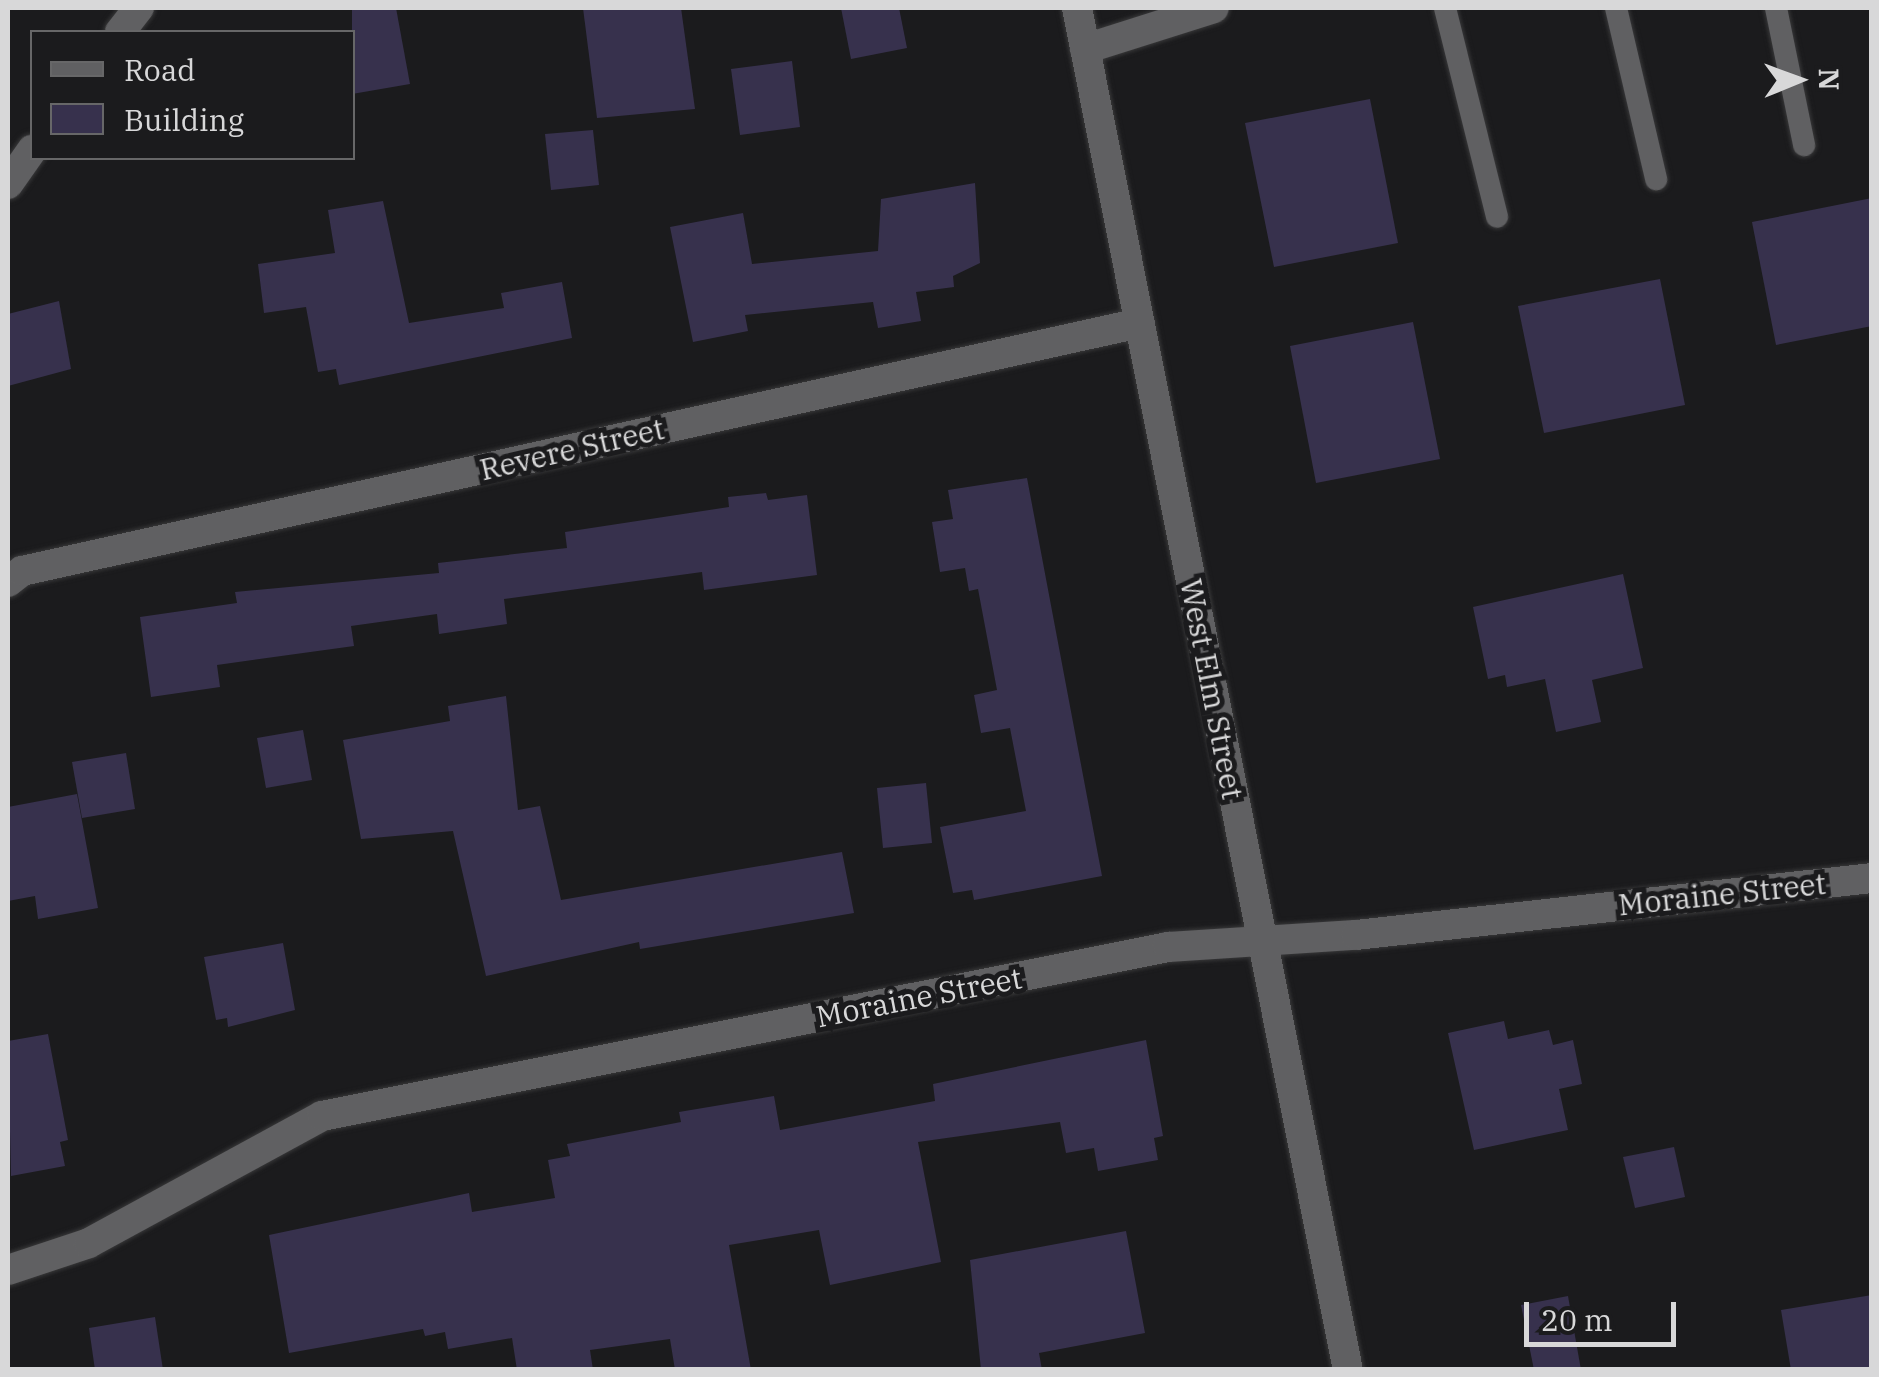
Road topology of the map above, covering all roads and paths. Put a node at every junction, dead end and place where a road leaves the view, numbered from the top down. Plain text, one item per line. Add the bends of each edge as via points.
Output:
1 (139, 8) edge
2 (1076, 8) edge
3 (1214, 8) edge
4 (1445, 8) edge
5 (1616, 8) edge
6 (1776, 8) edge
7 (122, 30) edge
8 (1085, 49) junction
9 (1804, 146) dead end
10 (30, 153) edge
11 (1656, 178) dead end
12 (8, 184) edge
13 (1497, 217) dead end
14 (1140, 323) junction
15 (8, 582) edge
16 (1872, 878) edge
17 (1262, 941) junction
18 (8, 1270) edge
19 (1348, 1370) edge

1 - 7 street
2 - 8 street, West Elm Street
3 - 8 street
4 - 13 lane
5 - 11 lane
6 - 9 lane
8 - 14 street, West Elm Street
10 - 12 street
14 - 15 street, Revere Street via 22,571
14 - 17 street, West Elm Street
16 - 17 street, Moraine Street
17 - 18 street, Moraine Street via 1168,947 322,1116 89,1244
17 - 19 street, West Elm Street

